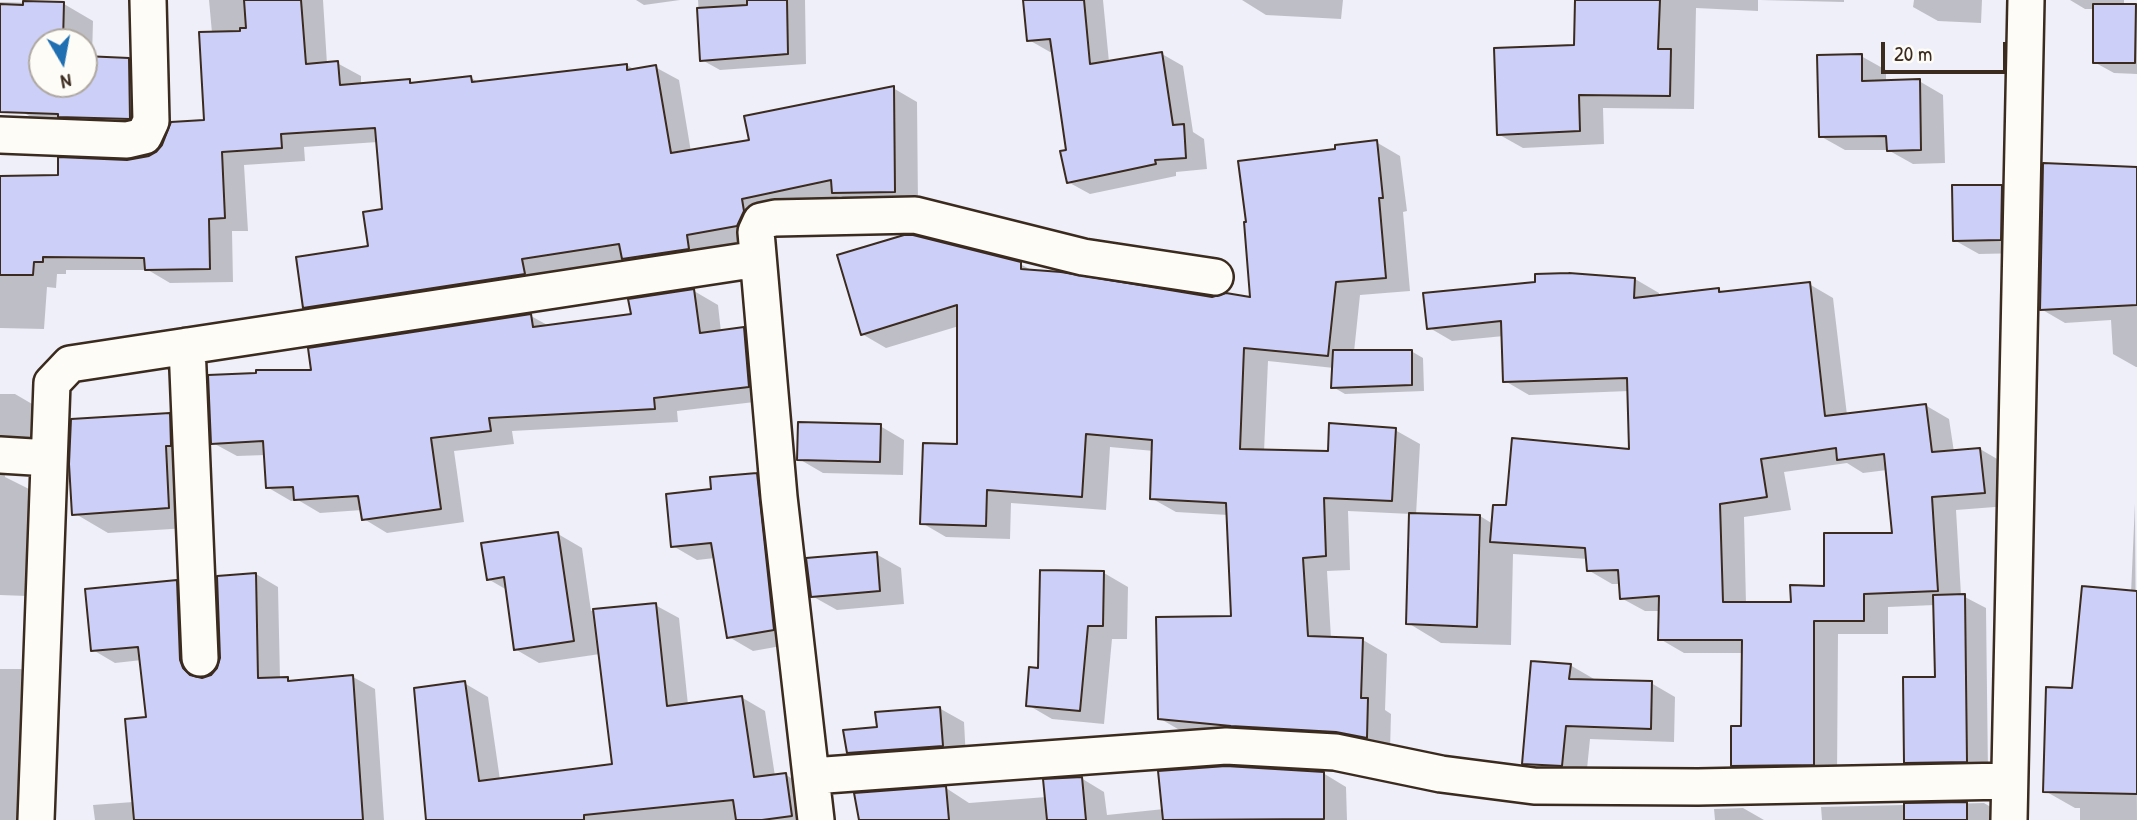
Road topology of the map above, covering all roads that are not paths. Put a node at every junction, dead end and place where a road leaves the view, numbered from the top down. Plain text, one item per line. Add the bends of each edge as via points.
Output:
1 (148, 0) edge
2 (2026, 0) edge
3 (0, 135) edge
4 (758, 260) junction
5 (1215, 277) dead end
6 (187, 346) junction
7 (0, 455) edge
8 (49, 458) junction
9 (200, 658) dead end
10 (811, 776) junction
11 (2009, 780) junction
12 (36, 820) edge
13 (816, 820) edge
14 (2009, 820) edge

1 - 3 street via 150,121 144,136 127,140
2 - 11 street
4 - 5 street via 756,232 761,221 915,215 1083,257
4 - 6 street
4 - 10 street
6 - 8 street via 70,364 51,383
6 - 9 street
7 - 8 street
8 - 12 street
10 - 11 street via 1226,746 1335,752 1441,774 1534,786
10 - 13 street
11 - 14 street

